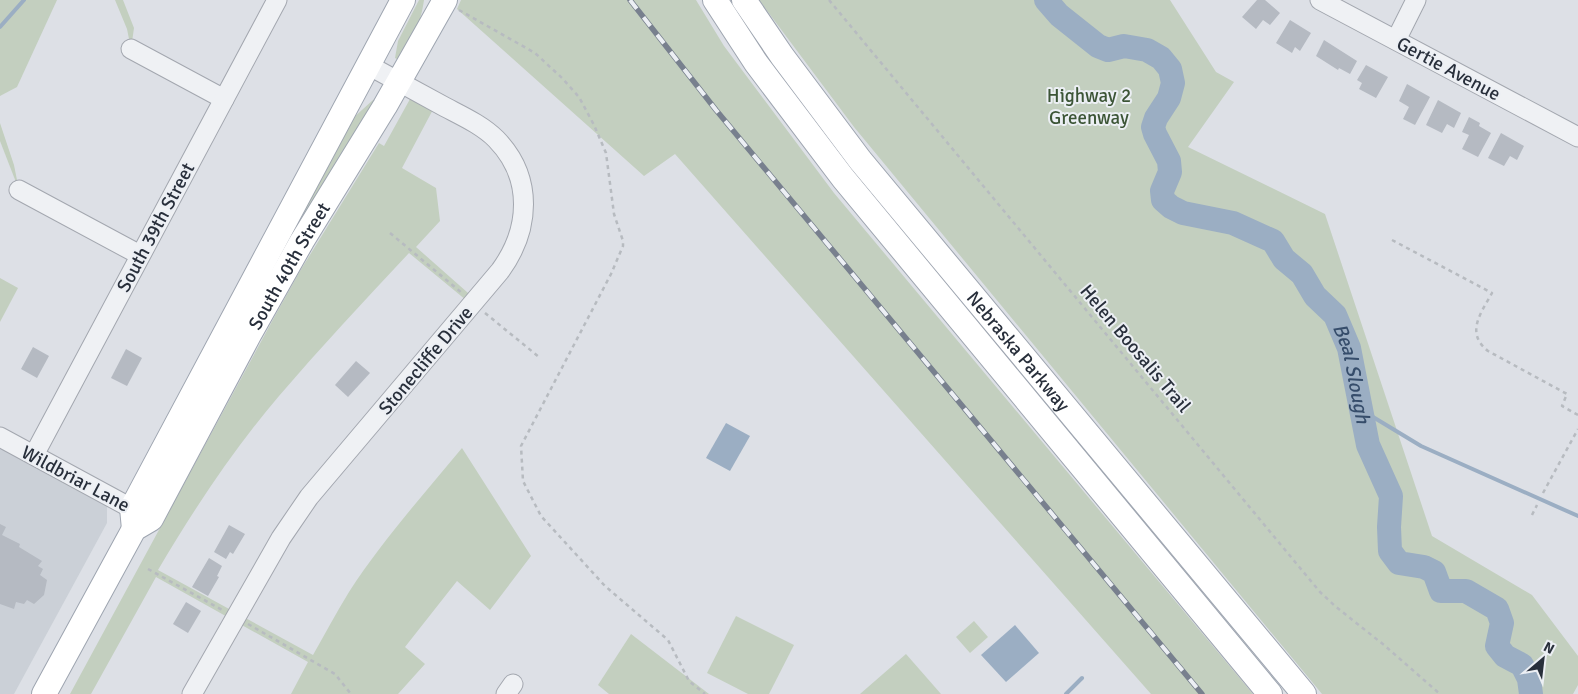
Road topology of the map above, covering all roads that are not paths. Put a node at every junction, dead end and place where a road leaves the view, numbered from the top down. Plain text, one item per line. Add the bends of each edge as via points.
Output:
1 (277, 0) edge
2 (403, 0) edge
3 (715, 0) edge
4 (744, 0) edge
5 (1320, 0) edge
6 (1416, 0) edge
7 (450, 4) edge
8 (1396, 40) junction
9 (131, 50) dead end
10 (368, 65) junction
11 (399, 82) junction
12 (224, 99) junction
13 (1578, 136) edge
14 (19, 190) dead end
15 (140, 255) junction
16 (0, 437) edge
17 (34, 455) junction
18 (139, 518) junction
19 (44, 694) edge
20 (192, 694) edge
21 (1270, 694) edge
22 (1304, 694) edge

1 - 12 street, South 39th Street
2 - 10 main road, South 40th Street
3 - 21 main road, Nebraska Parkway via 756,63 843,178
4 - 22 main road, Nebraska Parkway via 860,160
5 - 8 street, Gertie Avenue
6 - 8 street
7 - 11 main road, South 40th Street
8 - 13 street, Gertie Avenue
9 - 12 street
10 - 11 street, Stonecliffe Drive
10 - 18 main road, South 40th Street
11 - 18 main road, South 40th Street
11 - 20 street, Stonecliffe Drive via 473,122 506,151 520,180 523,196 522,228 517,243 500,271 309,497 281,538
12 - 15 street, South 39th Street
14 - 15 street
15 - 17 street, South 39th Street
16 - 17 street, Wildbriar Lane
17 - 18 street, Wildbriar Lane
18 - 19 main road, South 40th Street

